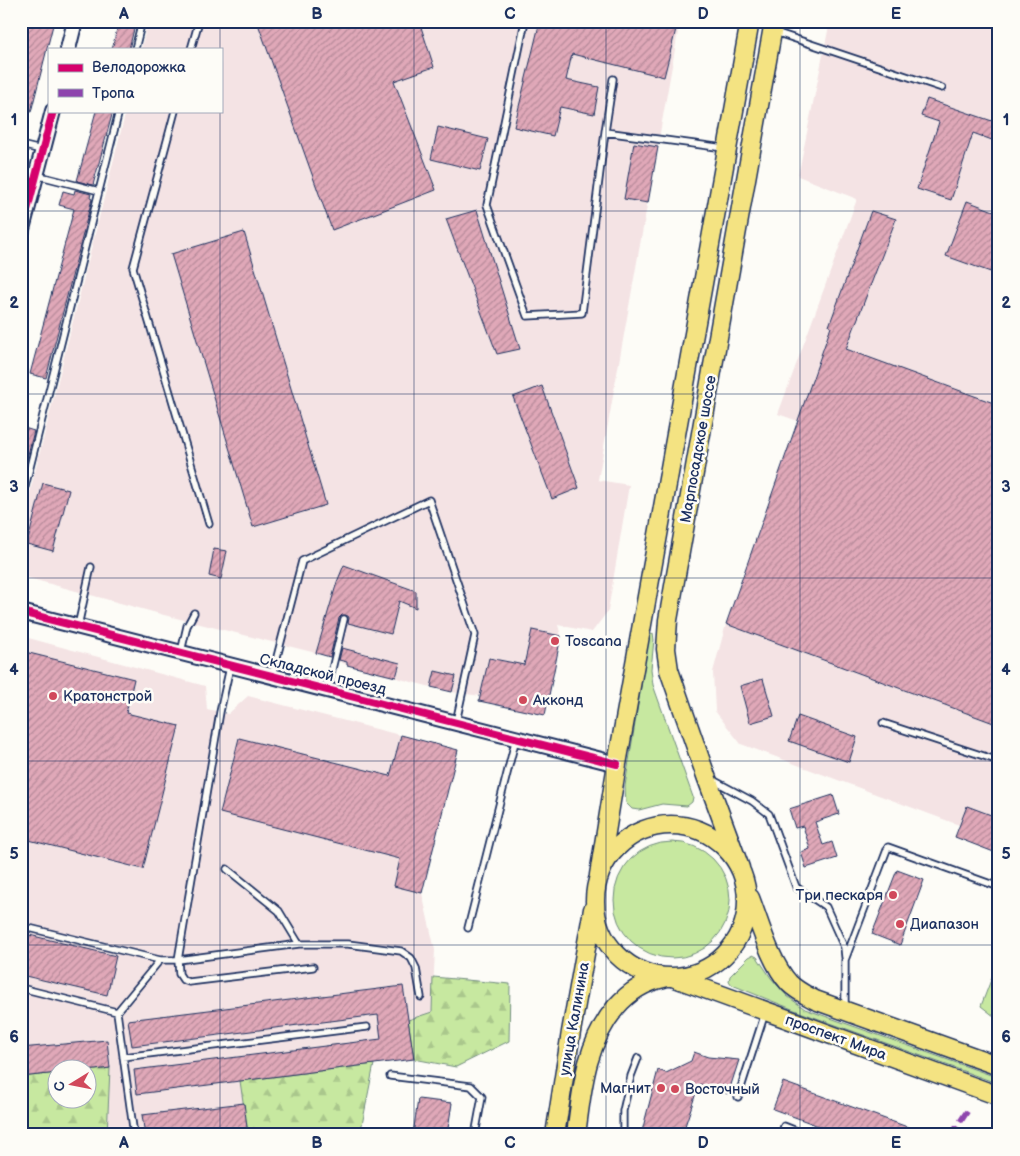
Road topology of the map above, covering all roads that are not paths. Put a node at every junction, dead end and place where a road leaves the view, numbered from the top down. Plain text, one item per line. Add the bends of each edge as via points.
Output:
1 (75, 21) edge
2 (142, 21) edge
3 (199, 21) edge
4 (525, 21) edge
5 (750, 21) edge
6 (773, 26) edge
7 (68, 48) edge
8 (135, 48) edge
9 (191, 48) edge
10 (613, 79) dead end
11 (942, 88) dead end
12 (53, 112) edge
13 (119, 112) edge
14 (175, 112) edge
15 (605, 132) junction
16 (21, 145) edge
17 (728, 148) junction
18 (43, 151) junction
19 (36, 175) junction
20 (99, 191) junction
21 (21, 233) edge
22 (21, 503) edge
23 (210, 524) dead end
24 (91, 567) dead end
25 (21, 612) edge
26 (194, 613) dead end
27 (344, 618) dead end
28 (78, 626) junction
29 (181, 652) junction
30 (231, 665) junction
31 (272, 676) junction
32 (327, 690) junction
33 (456, 723) junction
34 (883, 723) dead end
35 (516, 738) junction
36 (999, 761) edge
37 (617, 764) junction
38 (706, 776) junction
39 (740, 868) junction
40 (227, 869) dead end
41 (599, 875) junction
42 (999, 887) edge
43 (747, 888) junction
44 (594, 904) junction
45 (21, 926) edge
46 (468, 928) dead end
47 (299, 944) junction
48 (160, 960) junction
49 (178, 960) junction
50 (845, 960) junction
51 (313, 967) dead end
52 (669, 978) junction
53 (21, 988) edge
54 (421, 997) dead end
55 (844, 1010) junction
56 (766, 1011) junction
57 (117, 1012) junction
58 (367, 1027) dead end
59 (124, 1057) junction
60 (638, 1058) dead end
61 (999, 1066) edge
62 (390, 1076) dead end
63 (999, 1096) edge
64 (738, 1097) dead end
65 (134, 1135) edge
66 (475, 1135) edge
67 (555, 1135) edge
68 (576, 1135) edge
69 (623, 1135) edge
70 (781, 1135) edge
71 (807, 1135) edge

1 - 7 street
2 - 8 lane
3 - 9 lane
4 - 15 lane via 487,205 527,316 582,313
5 - 17 main road, Марпосадское шоссе
6 - 11 lane
6 - 38 main road, Марпосадское шоссе via 668,620 666,649 669,670
10 - 15 lane
12 - 18 street
13 - 20 lane
14 - 23 lane via 133,268
15 - 17 lane
16 - 18 lane
17 - 37 main road, Марпосадское шоссе
18 - 19 street
19 - 20 lane
19 - 21 street
20 - 22 lane
24 - 28 lane
25 - 28 street, Складской проезд
26 - 29 lane via 187,626
27 - 32 lane
28 - 29 street, Складской проезд
29 - 30 street, Складской проезд
30 - 31 street, Складской проезд
30 - 49 lane via 220,712
31 - 32 street, Складской проезд
31 - 33 lane via 302,562 429,500 475,634
32 - 33 street, Складской проезд
33 - 35 street, Складской проезд
34 - 36 lane
35 - 37 street, Складской проезд
35 - 46 lane
37 - 41 main road, Марпосадское шоссе
38 - 39 main road, Марпосадское шоссе
38 - 50 lane via 769,814 796,887 826,908 844,947
39 - 41 main road via 729,851 714,838 697,828 667,824 629,836 614,849
39 - 43 main road
40 - 47 lane via 279,911
41 - 44 main road
42 - 50 lane via 888,847
43 - 52 main road via 745,921 731,950 705,970
43 - 55 main road, проспект Мира via 766,941 789,982 815,1000
44 - 52 main road via 601,930 622,960 652,976
44 - 67 main road, улица Калинина
45 - 48 lane
47 - 49 lane
47 - 54 lane via 348,944 401,951 411,958 416,968
48 - 49 lane
48 - 57 lane
49 - 51 lane via 179,974 190,982
50 - 55 lane
52 - 56 main road, проспект Мира
52 - 68 main road, улица Калинина via 646,983 630,993 600,1030 588,1062
53 - 57 lane
55 - 61 main road, проспект Мира
56 - 63 main road, проспект Мира
56 - 64 lane
57 - 59 lane
58 - 59 lane
59 - 65 lane
60 - 69 lane via 623,1111
62 - 66 lane via 471,1086 482,1097
70 - 71 lane via 784,1126

